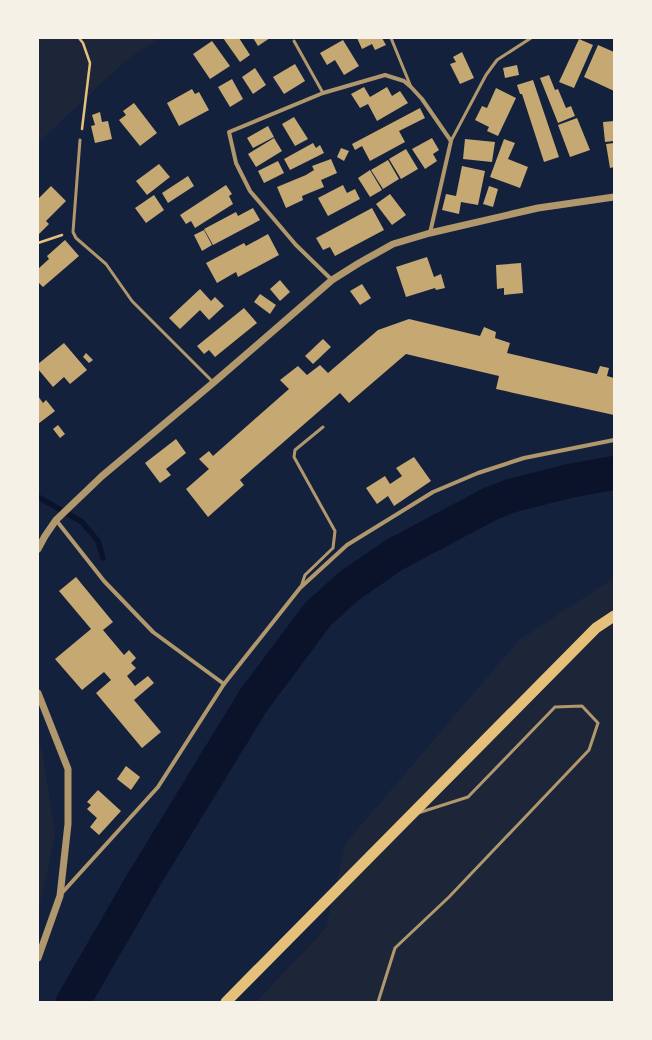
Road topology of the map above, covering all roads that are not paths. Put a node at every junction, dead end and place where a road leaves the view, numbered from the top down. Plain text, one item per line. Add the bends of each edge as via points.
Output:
1 (391, 38) edge
2 (531, 38) edge
3 (294, 41) dead end
4 (411, 86) junction
5 (323, 93) junction
6 (80, 140) road end
7 (451, 141) junction
8 (614, 197) edge
9 (430, 233) junction
10 (332, 280) junction
11 (213, 383) junction
12 (323, 427) dead end
13 (614, 440) edge
14 (56, 520) junction
15 (38, 549) edge
16 (300, 588) junction
17 (614, 616) edge
18 (224, 684) junction
19 (38, 693) edge
20 (409, 816) junction
21 (60, 896) junction
22 (38, 958) edge
23 (226, 1002) edge
24 (378, 1002) edge

1 - 4 lane
2 - 7 lane via 497,60 486,75
3 - 5 lane
4 - 5 street via 385,75
4 - 7 street
5 - 10 street via 229,132 236,163 250,191 296,245
6 - 11 lane via 74,232 76,238 106,264 132,301
7 - 9 street
8 - 9 street via 538,208
9 - 10 street via 393,244
10 - 11 street
11 - 14 street via 102,476
12 - 16 lane via 295,450 294,457 335,531 335,540 333,548 305,575
13 - 16 street via 524,458 478,473 433,492 347,545
14 - 15 street
14 - 18 street via 104,581 153,632
16 - 18 street
17 - 20 highway via 596,628
18 - 21 street via 158,787
19 - 21 street via 68,769 68,824
20 - 23 highway
20 - 24 lane via 468,797 555,707 582,706 598,723 589,750 448,897 395,948
21 - 22 street

